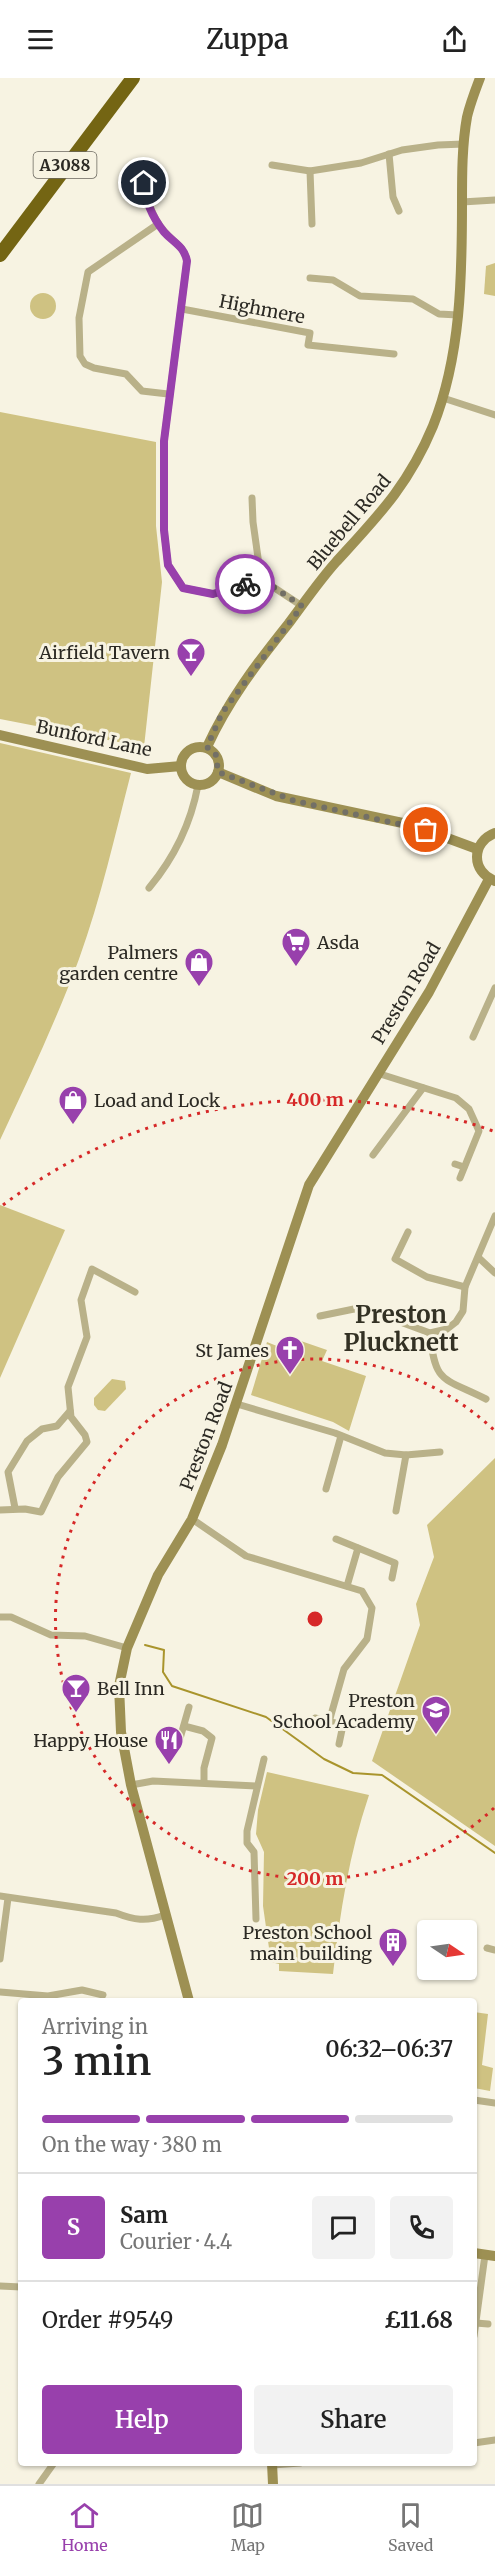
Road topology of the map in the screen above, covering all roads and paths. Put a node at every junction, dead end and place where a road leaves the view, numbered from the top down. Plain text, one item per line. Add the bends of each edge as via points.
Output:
1 (133, 78) edge
2 (480, 78) edge
3 (464, 144) junction
4 (389, 154) junction
5 (272, 165) dead end
6 (144, 169) dead end
7 (310, 171) junction
8 (495, 200) edge
9 (462, 202) junction
10 (399, 211) dead end
11 (158, 224) junction
12 (312, 224) dead end
13 (0, 255) edge
14 (310, 279) dead end
15 (182, 309) junction
16 (458, 315) junction
17 (394, 354) dead end
18 (168, 394) junction
19 (443, 398) junction
20 (495, 415) edge
21 (252, 498) dead end
22 (261, 579) junction
23 (302, 606) junction
24 (0, 735) edge
25 (207, 747) junction
26 (181, 766) junction
27 (218, 772) junction
28 (198, 785) junction
29 (495, 833) edge
30 (477, 849) junction
31 (492, 880) edge
32 (149, 888) dead end
33 (495, 988) edge
34 (473, 1037) dead end
35 (377, 1073) junction
36 (423, 1088) junction
37 (374, 1155) dead end
38 (455, 1164) dead end
39 (464, 1167) junction
40 (460, 1178) dead end
41 (495, 1216) edge
42 (408, 1232) dead end
43 (479, 1258) junction
44 (495, 1273) edge
45 (465, 1287) junction
46 (135, 1292) dead end
47 (320, 1316) dead end
48 (430, 1333) junction
49 (486, 1398) dead end
50 (237, 1404) junction
51 (69, 1412) junction
52 (341, 1436) junction
53 (440, 1452) dead end
54 (406, 1455) junction
55 (326, 1489) dead end
56 (15, 1508) junction
57 (0, 1510) edge
58 (396, 1511) dead end
59 (192, 1519) junction
60 (336, 1539) dead end
61 (358, 1548) junction
62 (392, 1578) dead end
63 (347, 1586) junction
64 (0, 1617) edge
65 (127, 1648) junction
66 (189, 1707) dead end
67 (315, 1718) dead end
68 (329, 1722) junction
69 (184, 1726) junction
70 (179, 1742) dead end
71 (339, 1744) dead end
72 (264, 1759) dead end
73 (204, 1782) junction
74 (130, 1785) junction
75 (257, 1786) junction
76 (0, 1896) edge
77 (8, 1898) junction
78 (165, 1915) junction
79 (256, 1919) dead end
80 (0, 1959) edge
81 (0, 1992) edge
82 (103, 1995) dead end
83 (188, 1998) edge
84 (477, 2100) edge
85 (495, 2103) edge
86 (485, 2255) edge
87 (0, 2286) edge
88 (18, 2287) edge
89 (477, 2315) edge
90 (477, 2323) edge
91 (488, 2324) dead end
92 (495, 2440) edge
93 (477, 2443) edge
94 (52, 2466) edge
95 (272, 2466) edge
96 (39, 2484) edge
97 (273, 2484) edge

1 - 13 highway, A3088
2 - 3 street, Bluebell Road via 467,116
3 - 4 street
3 - 9 street, Bluebell Road
4 - 7 street
4 - 10 street via 393,197
5 - 7 street
6 - 11 street via 145,196
7 - 12 street
8 - 9 street
9 - 16 street, Bluebell Road
11 - 15 street via 185,249
11 - 18 street via 88,272 83,285 78,345 85,364 126,374 142,390
14 - 16 street via 333,279 360,296 413,299 440,314
15 - 17 street, Highmere via 310,333 308,345
15 - 18 street
16 - 19 street, Bluebell Road
18 - 22 street via 164,530 172,575 183,588 213,594
19 - 20 street
19 - 23 street, Bluebell Road via 422,451 404,483
21 - 22 street
22 - 23 street
23 - 25 street, Bluebell Road via 222,713
24 - 26 street, Bunford Lane via 147,769
25 - 26 street via 189,750
25 - 27 street via 216,755
26 - 28 street via 184,777
27 - 28 street via 210,782
27 - 30 street via 276,796 412,825
28 - 32 street via 188,824
29 - 30 street
30 - 31 street via 477,863
31 - 35 street, Preston Road via 429,992
33 - 34 street
35 - 36 street
35 - 50 street, Preston Road via 309,1185
36 - 37 street
36 - 39 street via 456,1098 470,1109 479,1131
38 - 39 street
39 - 40 street
41 - 43 street
42 - 45 street via 395,1259 427,1277
43 - 44 street
43 - 45 street
45 - 48 street via 463,1311 456,1322 441,1332
46 - 51 street via 92,1269 81,1300 87,1337 68,1387
47 - 48 street via 368,1310
48 - 49 street via 433,1362 440,1376
50 - 52 street
50 - 59 street, Preston Road
51 - 56 street via 57,1426 42,1429 27,1441 8,1472
51 - 56 street via 87,1442 58,1477 41,1512
52 - 54 street via 385,1453
52 - 55 street
53 - 54 street
54 - 58 street
56 - 57 street
59 - 63 street via 246,1556
59 - 65 street, Preston Road via 158,1575
60 - 61 street
61 - 62 street via 395,1563
61 - 63 street
63 - 68 street via 362,1591 372,1608 367,1639 344,1669
64 - 65 street via 10,1617 51,1635 85,1636
65 - 74 street, Preston Road via 119,1686 121,1732
66 - 69 street
67 - 68 street
68 - 71 street via 343,1725
69 - 70 street
69 - 73 street via 212,1738
72 - 75 street
73 - 74 street via 153,1781
73 - 75 street
74 - 78 street, Preston Road
75 - 79 street via 247,1843 254,1852
76 - 77 street
77 - 78 street via 116,1913 133,1920
77 - 80 street
78 - 83 street, Preston Road
81 - 82 street via 48,1996 82,1990
84 - 85 street
86 - 89 street
87 - 88 street
90 - 91 street
92 - 93 street
94 - 96 street
95 - 97 street

